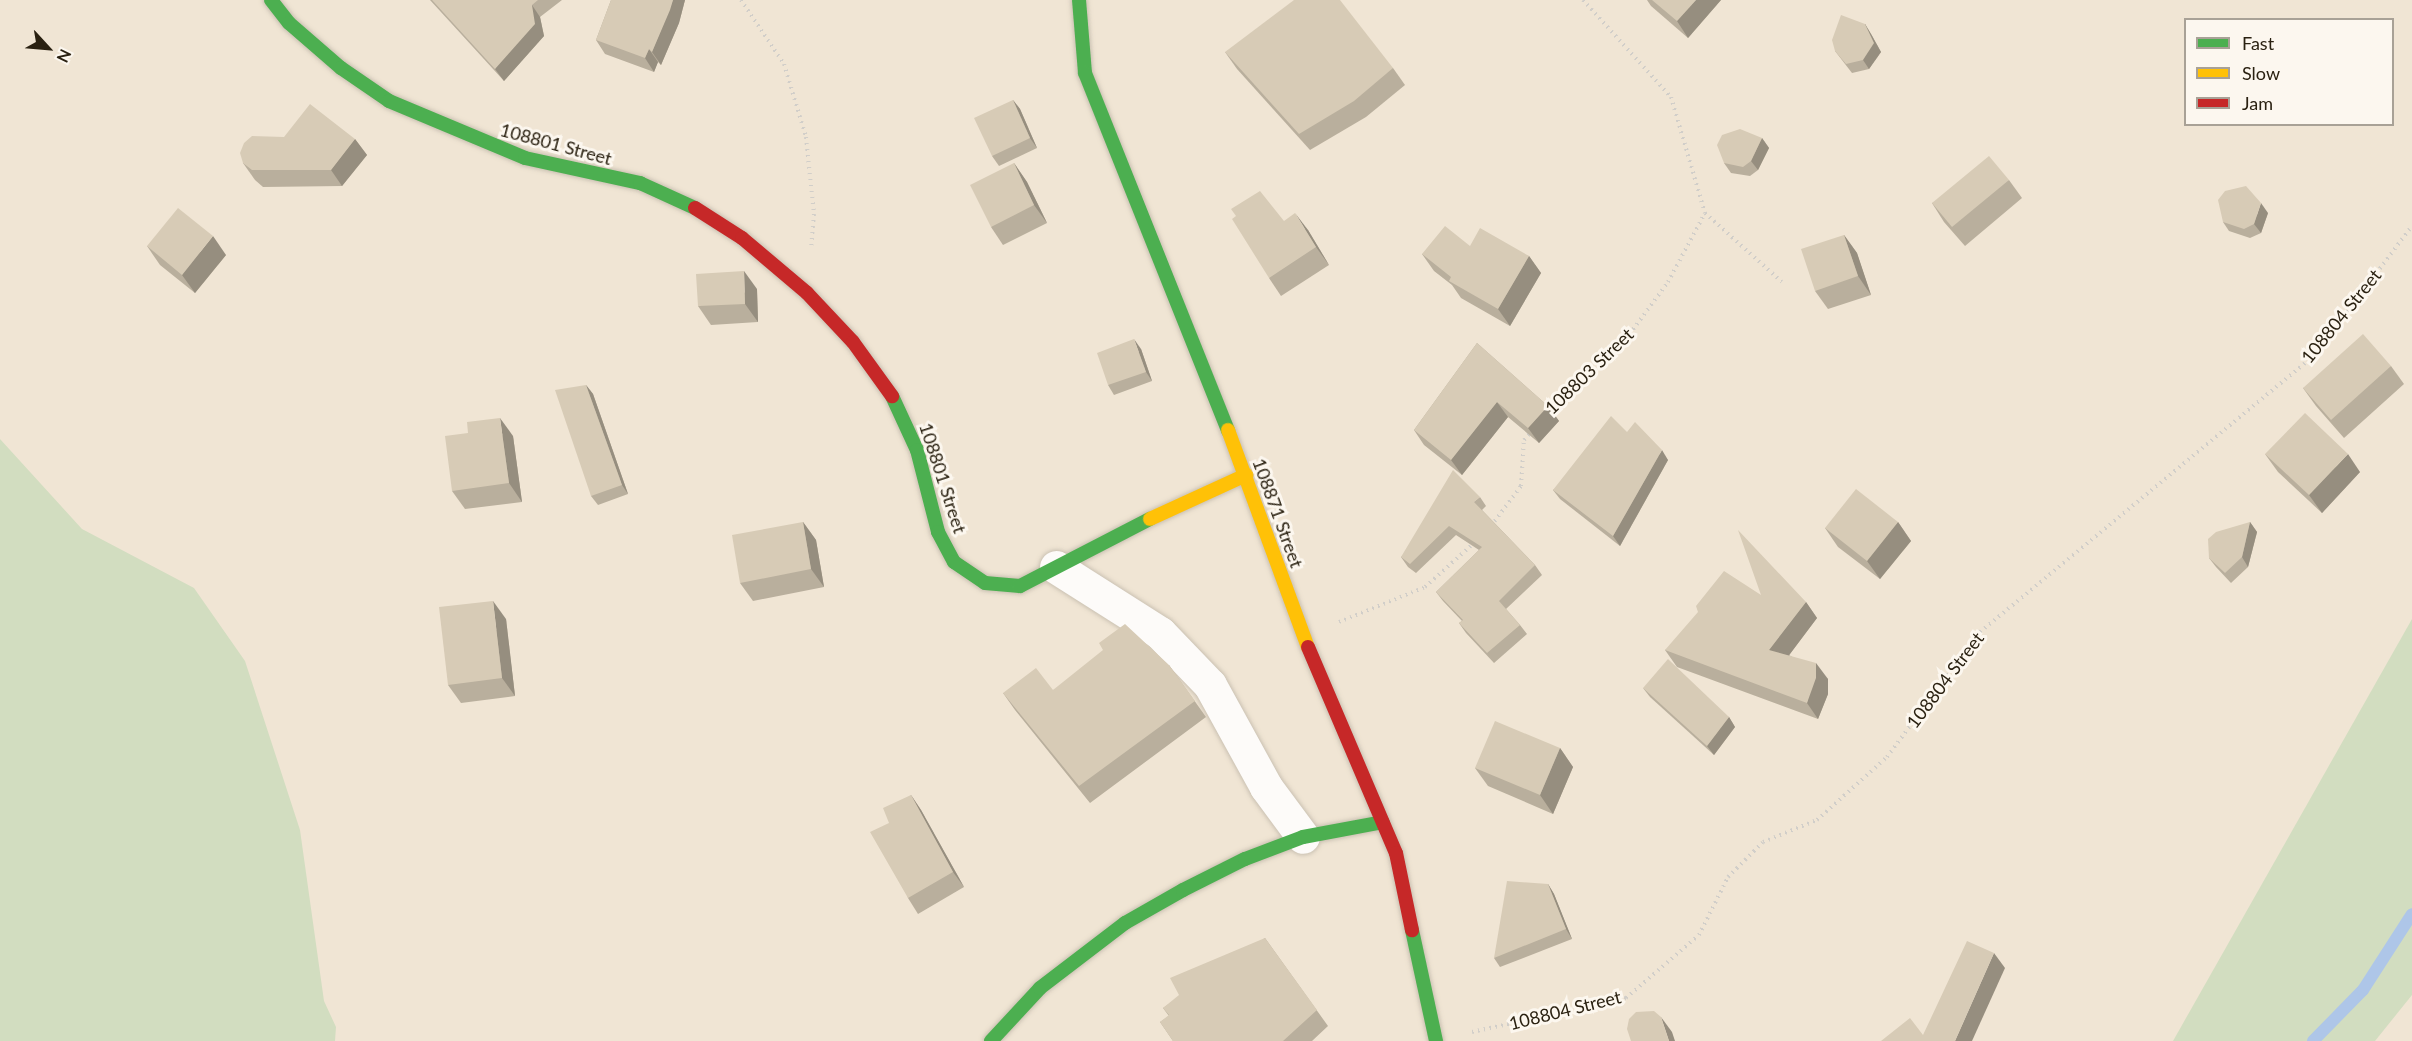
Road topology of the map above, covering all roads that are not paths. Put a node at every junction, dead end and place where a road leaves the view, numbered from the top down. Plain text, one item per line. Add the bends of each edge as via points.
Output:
1 (271, 0) edge
2 (1079, 0) edge
3 (1246, 475) junction
4 (1056, 567) junction
5 (1383, 822) junction
6 (1303, 837) junction
7 (991, 1041) edge
8 (1436, 1041) edge

1 - 4 street, 108801 Street via 289,22 341,68 389,101 506,151 640,183 690,205 742,238 807,294 853,342 890,392 908,423 938,532 954,562 984,583 1000,586 1020,586
2 - 3 street, 108871 Street via 1085,73
3 - 4 street, 108801 Street
3 - 5 street, 108871 Street via 1303,635
4 - 6 street via 1160,633 1210,685 1266,787
5 - 6 street
5 - 8 street, 108871 Street via 1396,853
6 - 7 street via 1245,859 1125,923 1040,988

